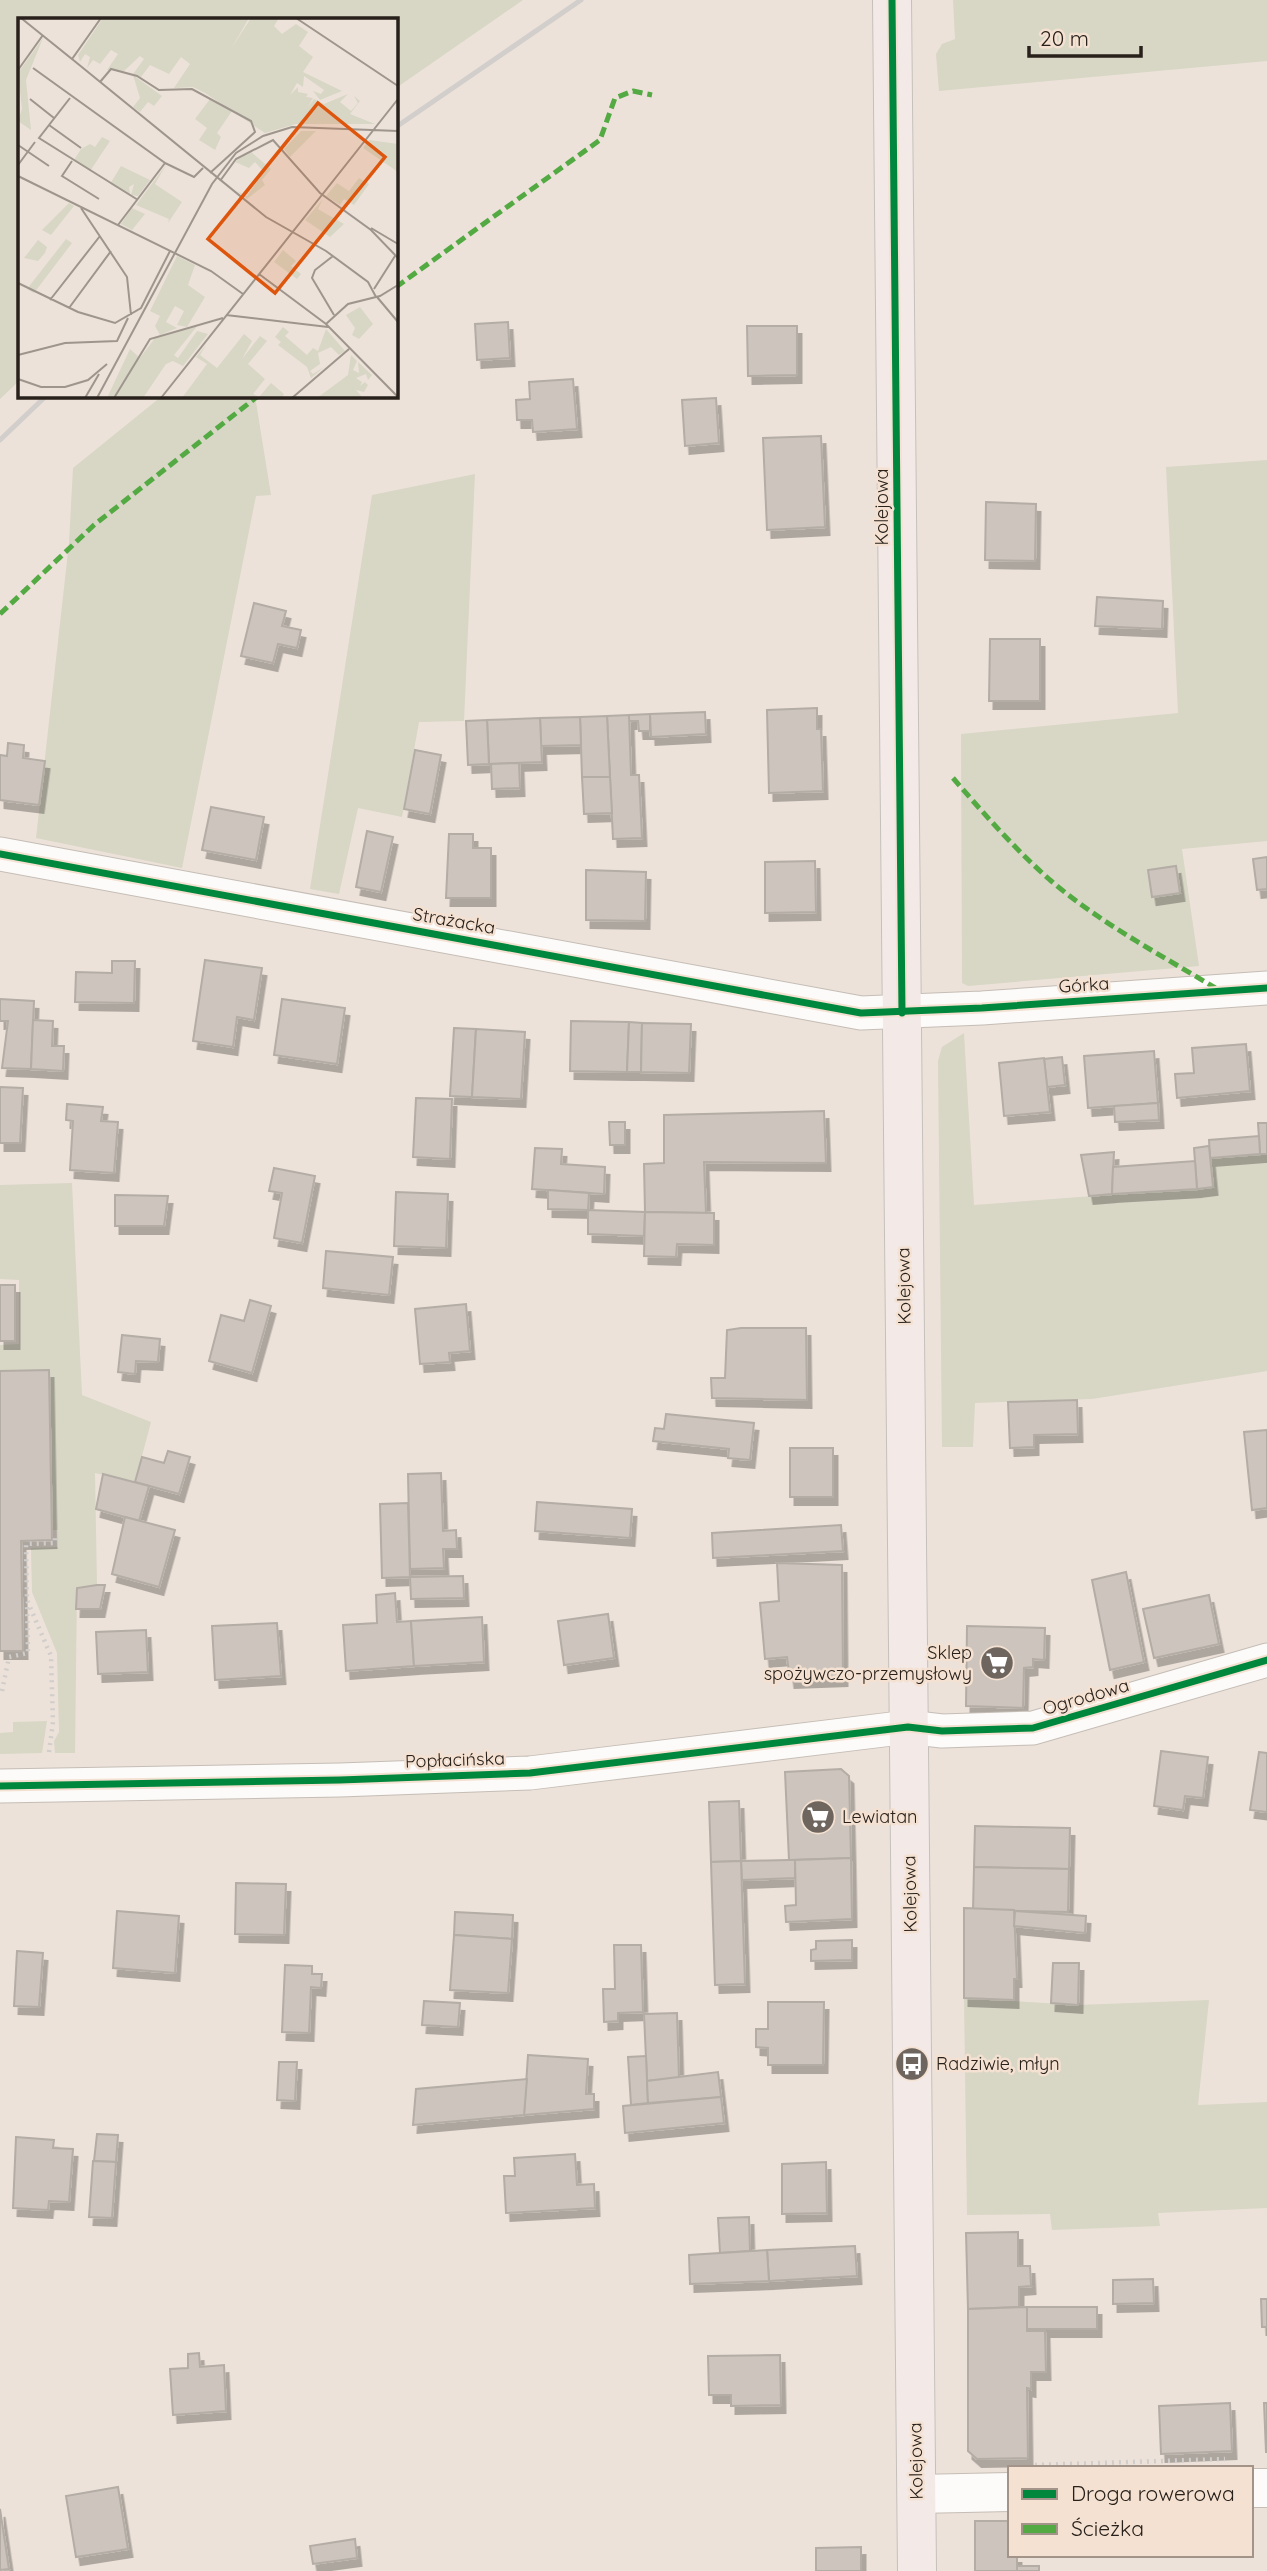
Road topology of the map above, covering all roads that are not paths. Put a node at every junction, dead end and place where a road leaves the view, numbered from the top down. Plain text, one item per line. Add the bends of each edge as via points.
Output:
1 (892, 0) edge
2 (0, 854) edge
3 (1267, 988) edge
4 (902, 1013) junction
5 (1267, 1660) edge
6 (908, 1727) junction
7 (0, 1786) edge
8 (1008, 2480) edge
9 (917, 2494) junction
10 (917, 2571) edge

1 - 4 main road, Kolejowa
2 - 4 street, Strażacka via 861,1013
3 - 4 street, Górka
4 - 6 main road, Kolejowa
5 - 6 street, Ogrodowa via 1033,1728 942,1731
6 - 7 street, Popłacińska via 530,1773
6 - 9 main road, Kolejowa
8 - 9 main road
9 - 10 main road, Kolejowa

